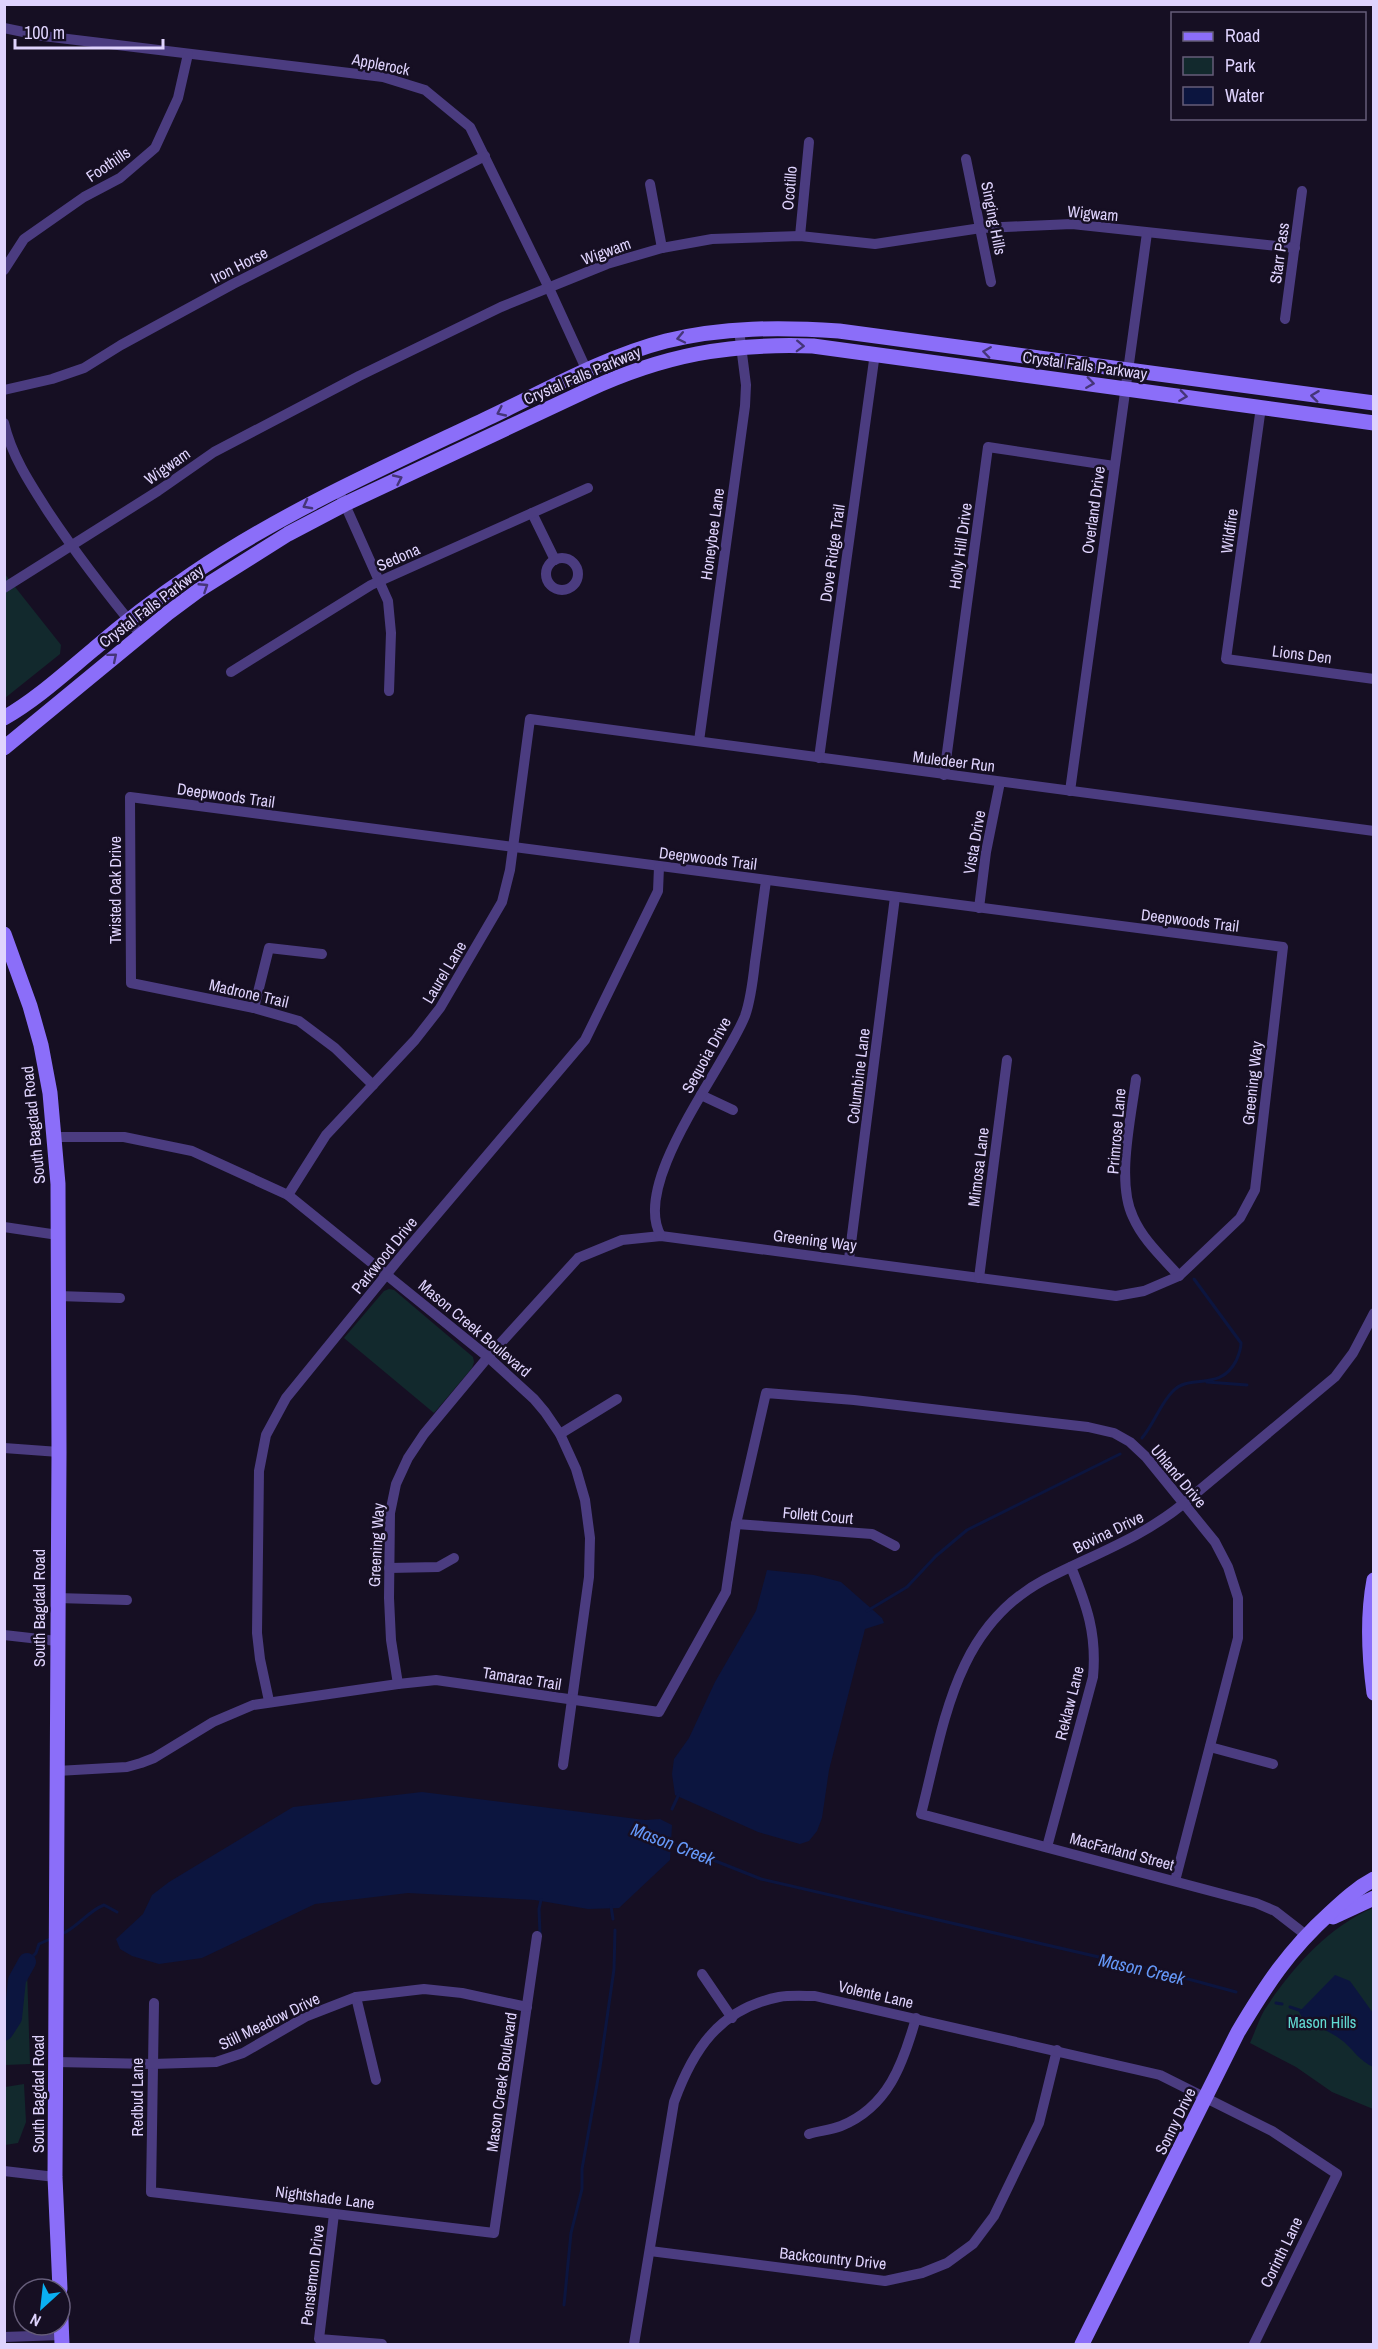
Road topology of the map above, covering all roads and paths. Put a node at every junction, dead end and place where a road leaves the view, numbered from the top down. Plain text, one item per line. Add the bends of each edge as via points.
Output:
1 (4, 28) edge
2 (188, 54) junction
3 (809, 142) dead end
4 (485, 156) junction
5 (966, 159) dead end
6 (651, 184) dead end
7 (1302, 191) dead end
8 (981, 228) junction
9 (1147, 233) junction
10 (800, 236) junction
11 (662, 248) junction
12 (1294, 248) junction
13 (4, 270) edge
14 (991, 282) dead end
15 (549, 288) junction
16 (1285, 319) dead end
17 (739, 330) junction
18 (741, 346) junction
19 (875, 353) junction
20 (586, 371) junction
21 (1128, 371) junction
22 (1126, 388) junction
23 (4, 390) edge
24 (1374, 403) edge
25 (1261, 407) junction
26 (4, 423) edge
27 (1374, 423) edge
28 (1114, 466) junction
29 (588, 488) dead end
30 (339, 489) junction
31 (345, 504) junction
32 (532, 513) junction
33 (72, 547) junction
34 (555, 560) dead end
35 (381, 581) junction
36 (4, 588) edge
37 (128, 620) junction
38 (140, 634) junction
39 (1226, 659) joint
40 (231, 672) dead end
41 (1374, 679) edge
42 (389, 692) dead end
43 (26, 706) junction
44 (4, 718) edge
45 (530, 719) joint
46 (39, 720) junction
47 (699, 741) junction
48 (4, 748) edge
49 (819, 758) junction
50 (944, 775) junction
51 (1000, 782) junction
52 (1070, 791) junction
53 (129, 797) joint
54 (1374, 831) edge
55 (512, 847) junction
56 (659, 867) junction
57 (766, 881) junction
58 (895, 897) junction
59 (979, 908) junction
60 (4, 934) edge
61 (1283, 947) joint
62 (322, 954) dead end
63 (131, 983) joint
64 (254, 1008) junction
65 (1007, 1060) dead end
66 (1136, 1079) dead end
67 (373, 1085) junction
68 (701, 1095) junction
69 (733, 1110) dead end
70 (55, 1137) junction
71 (288, 1195) junction
72 (4, 1227) edge
73 (58, 1235) junction
74 (661, 1236) junction
75 (849, 1259) junction
76 (387, 1274) junction
77 (1179, 1276) junction
78 (979, 1278) junction
79 (58, 1296) junction
80 (120, 1298) dead end
81 (1374, 1313) edge
82 (488, 1357) junction
83 (766, 1393) joint
84 (617, 1399) dead end
85 (560, 1434) junction
86 (4, 1448) edge
87 (59, 1452) junction
88 (1183, 1504) junction
89 (736, 1524) junction
90 (895, 1546) dead end
91 (454, 1558) dead end
92 (1071, 1567) junction
93 (389, 1568) junction
94 (1374, 1580) edge
95 (57, 1598) junction
96 (127, 1600) dead end
97 (4, 1635) edge
98 (57, 1641) junction
99 (398, 1684) junction
100 (1374, 1693) edge
101 (269, 1701) junction
102 (572, 1701) junction
103 (1210, 1747) junction
104 (1273, 1764) dead end
105 (563, 1765) dead end
106 (57, 1771) junction
107 (921, 1814) joint
108 (1047, 1847) junction
109 (1374, 1879) edge
110 (1175, 1881) junction
111 (1374, 1898) edge
112 (1312, 1930) junction
113 (537, 1936) dead end
114 (702, 1974) dead end
115 (356, 1997) junction
116 (154, 2004) dead end
117 (527, 2007) junction
118 (732, 2018) junction
119 (916, 2018) junction
120 (1057, 2050) junction
121 (56, 2062) junction
122 (152, 2064) junction
123 (376, 2080) dead end
124 (1207, 2098) junction
125 (809, 2134) dead end
126 (4, 2171) edge
127 (1337, 2174) joint
128 (55, 2177) junction
129 (152, 2192) joint
130 (334, 2214) junction
131 (494, 2233) joint
132 (650, 2251) junction
133 (59, 2277) edge
134 (4, 2337) edge
135 (62, 2340) edge
136 (382, 2344) edge
137 (634, 2344) edge
138 (1082, 2344) edge
139 (1254, 2344) edge

1 - 2 street, Applerock
2 - 4 street, Applerock via 383,77 425,90 470,127
2 - 13 street, Foothills via 178,98 155,148 120,178 84,197 24,239
3 - 10 street, Ocotillo
4 - 15 street, Applerock
4 - 23 street, Iron Horse via 233,284 84,368
5 - 8 street, Singing Hills
6 - 11 street
7 - 12 street, Starr Pass
8 - 9 street, Wigwam via 1072,224
8 - 10 street, Wigwam via 875,244
8 - 14 street, Singing Hills
9 - 12 street, Wigwam
9 - 21 street, Overland Drive
10 - 11 street, Wigwam via 712,239
11 - 15 street, Wigwam via 607,264
12 - 16 street, Starr Pass
15 - 20 street, Applerock
15 - 33 street, Wigwam via 359,376 214,452
17 - 18 street, Honeybee Lane
17 -> 20 main road, Crystal Falls Parkway via 664,341
21 -> 17 main road, Crystal Falls Parkway via 840,331
18 -> 19 main road, Crystal Falls Parkway via 813,346
31 -> 18 main road, Crystal Falls Parkway via 627,372 674,358
18 - 47 street, Honeybee Lane via 745,406
19 -> 22 main road, Crystal Falls Parkway
19 - 49 street, Dove Ridge Trail
20 -> 30 main road, Crystal Falls Parkway
21 - 22 street, Overland Drive
24 -> 21 main road, Crystal Falls Parkway
22 -> 25 main road, Crystal Falls Parkway
22 - 28 street, Overland Drive
25 - 27 main road, Crystal Falls Parkway
25 - 39 street, Wildfire
26 - 33 street via 22,470
28 - 50 street, Holly Hill Drive via 988,447
28 - 52 street, Overland Drive
29 - 32 street, Sedona
30 - 31 street
30 -> 37 main road, Crystal Falls Parkway via 235,546
31 - 35 street
38 -> 31 main road, Crystal Falls Parkway via 247,559
32 - 34 street
32 - 35 street, Sedona
33 - 36 street, Wigwam
33 - 37 street
35 - 40 street, Sedona
35 - 42 street via 388,601 391,633
37 - 38 street
37 - 43 main road, Crystal Falls Parkway
46 -> 38 main road, Crystal Falls Parkway
39 - 41 street, Lions Den
43 - 44 main road, Crystal Falls Parkway
43 - 46 main road
45 - 47 street, Muledeer Run
45 - 55 street, Laurel Lane
46 - 48 main road, Crystal Falls Parkway
47 - 49 street, Muledeer Run
49 - 50 street, Muledeer Run
50 - 51 street, Muledeer Run
51 - 52 street, Muledeer Run
51 - 59 street, Vista Drive
52 - 54 street, Muledeer Run
53 - 55 street, Deepwoods Trail
53 - 63 street, Twisted Oak Drive
55 - 56 street, Deepwoods Trail
55 - 67 street, Laurel Lane via 502,902 480,940 434,1016
56 - 57 street, Deepwoods Trail
56 - 76 street, Parkwood Drive via 658,891 585,1040
57 - 58 street, Deepwoods Trail
57 - 68 street, Sequoia Drive via 748,1004 737,1032
58 - 59 street, Deepwoods Trail
58 - 75 street, Columbine Lane
59 - 61 street, Deepwoods Trail
60 - 70 main road, South Bagdad Road via 41,1045
61 - 77 street, Greening Way via 1255,1190 1240,1218
62 - 64 street via 269,948
63 - 64 street, Madrone Trail
64 - 67 street, Madrone Trail via 285,1016 311,1029
65 - 78 street, Mimosa Lane
66 - 77 street, Primrose Lane via 1126,1166 1127,1198 1142,1233
67 - 71 street, Laurel Lane via 326,1136
68 - 69 street
68 - 74 street, Sequoia Drive via 663,1171 655,1221
70 - 71 street, Mason Creek Boulevard via 124,1137 192,1151
70 - 73 main road, South Bagdad Road
71 - 76 street, Mason Creek Boulevard
72 - 73 street
73 - 79 main road, South Bagdad Road
74 - 75 street, Greening Way
74 - 82 street, Greening Way via 622,1240 578,1258
75 - 78 street, Greening Way
76 - 82 street, Mason Creek Boulevard
76 - 101 street, Parkwood Drive via 286,1398 264,1441 259,1471 257,1633
77 - 78 street, Greening Way via 1144,1292 1116,1296
79 - 80 street
79 - 87 main road, South Bagdad Road
81 - 88 street, Bovina Drive via 1335,1377
82 - 85 street, Mason Creek Boulevard via 534,1399
82 - 93 street, Greening Way via 424,1434 401,1471 390,1513
83 - 88 street, Uhland Drive via 924,1408 1114,1433 1146,1457
83 - 89 street, Tamarac Trail
84 - 85 street
85 - 102 street, Mason Creek Boulevard via 581,1484 590,1538 589,1577
86 - 87 street
87 - 95 main road, South Bagdad Road
88 - 92 street, Bovina Drive via 1142,1533
88 - 103 street, Uhland Drive via 1215,1542 1238,1598 1238,1638
89 - 90 street, Follett Court via 872,1534
89 - 102 street, Tamarac Trail via 726,1592 659,1712
91 - 93 street via 438,1567
92 - 107 street, Bovina Drive via 1025,1590 976,1641 955,1685
92 - 108 street, Reklaw Lane via 1087,1606 1095,1656 1093,1677
93 - 99 street, Greening Way via 391,1640
94 - 100 main road via 1370,1603
95 - 96 street
95 - 98 main road, South Bagdad Road
97 - 98 street
98 - 106 main road, South Bagdad Road
99 - 101 street, Tamarac Trail
99 - 102 street, Tamarac Trail via 436,1680
101 - 106 street, Tamarac Trail via 229,1714 141,1764
102 - 105 street, Mason Creek Boulevard
103 - 104 street
103 - 110 street, Uhland Drive
106 - 121 main road, South Bagdad Road
107 - 108 street, MacFarland Street
108 - 110 street, MacFarland Street
109 - 112 main road, Sonny Drive via 1359,1887
110 - 112 street, MacFarland Street via 1256,1902
111 - 112 main road, Sonny Drive
112 - 124 main road, Sonny Drive via 1262,1991
113 - 117 street, Mason Creek Boulevard
114 - 118 street
115 - 117 street, Still Meadow Drive via 424,1989
115 - 122 street, Still Meadow Drive via 307,2016 243,2053 216,2062
115 - 123 street
116 - 122 street, Redbud Lane
117 - 131 street, Mason Creek Boulevard
118 - 119 street, Volente Lane via 779,1998 815,1996
118 - 132 street, Volente Lane via 718,2026 697,2050 674,2102
119 - 120 street, Volente Lane
119 - 125 street via 906,2054 884,2096 865,2115 839,2127
120 - 124 street, Volente Lane via 1160,2075
120 - 132 street, Backcountry Drive via 1039,2123 994,2216 973,2244 947,2263 885,2281
121 - 122 street, Still Meadow Drive
121 - 128 main road, South Bagdad Road
122 - 129 street, Redbud Lane
124 - 127 street, Volente Lane via 1272,2132
124 - 138 main road, Sonny Drive
126 - 128 street
127 - 139 street, Corinth Lane
128 - 133 main road, South Bagdad Road
129 - 130 street, Nightshade Lane
130 - 131 street, Nightshade Lane
130 - 136 street, Penstemon Drive via 319,2339
132 - 137 street, Volente Lane
134 - 135 street

